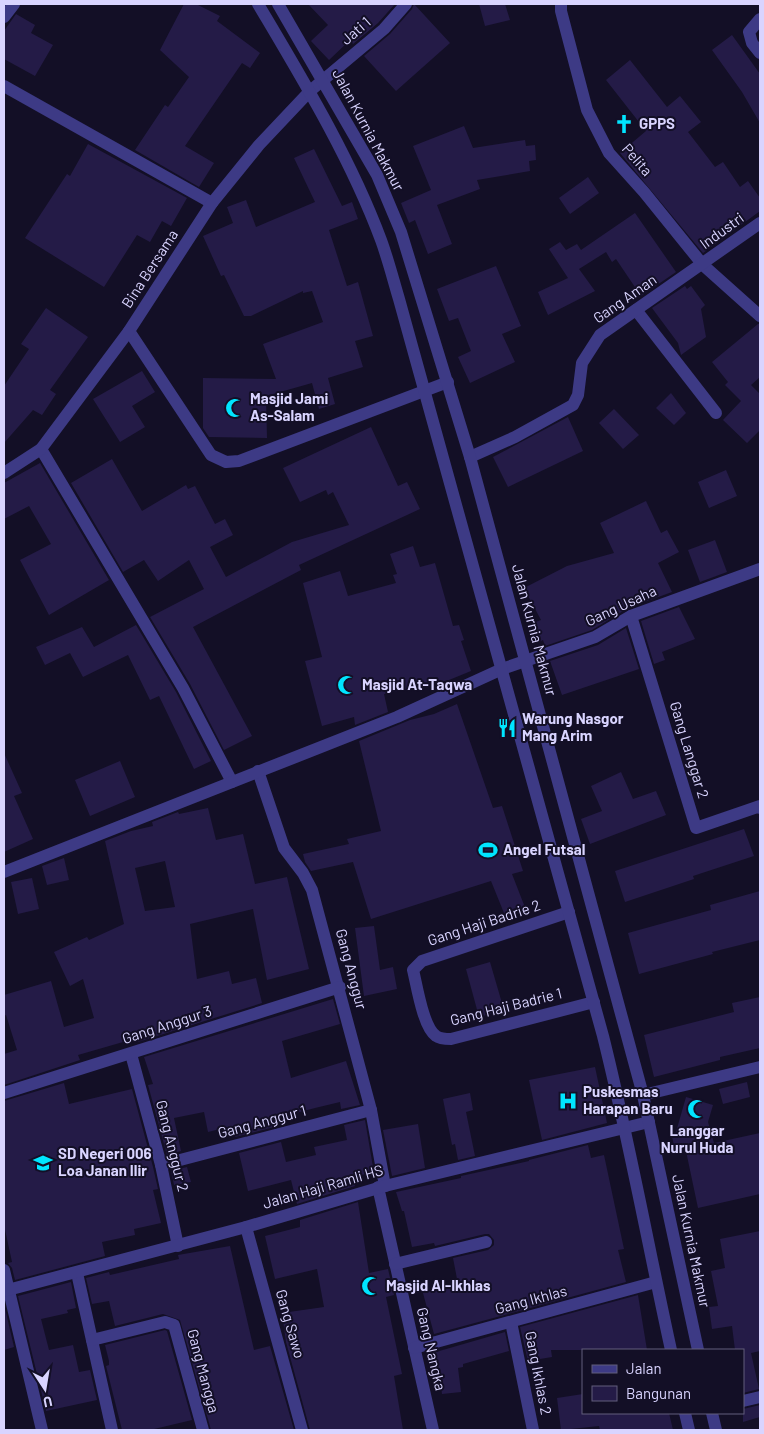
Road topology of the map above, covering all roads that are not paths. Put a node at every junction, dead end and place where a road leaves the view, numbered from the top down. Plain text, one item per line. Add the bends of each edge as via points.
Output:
1 (14, 4) edge
2 (258, 4) edge
3 (278, 4) edge
4 (406, 4) edge
5 (561, 4) edge
6 (4, 17) edge
7 (760, 19) edge
8 (760, 53) edge
9 (324, 80) junction
10 (4, 86) edge
11 (310, 91) junction
12 (212, 203) junction
13 (760, 224) edge
14 (703, 265) junction
15 (636, 310) junction
16 (760, 316) edge
17 (129, 331) junction
18 (448, 382) junction
19 (426, 392) junction
20 (716, 413) dead end
21 (41, 449) junction
22 (470, 457) junction
23 (4, 473) edge
24 (760, 569) edge
25 (631, 616) junction
26 (524, 661) junction
27 (502, 669) junction
28 (258, 771) junction
29 (232, 782) junction
30 (760, 808) edge
31 (4, 872) edge
32 (569, 912) junction
33 (340, 987) junction
34 (421, 1000) joint
35 (594, 1002) junction
36 (131, 1054) junction
37 (760, 1067) edge
38 (4, 1093) edge
39 (643, 1095) junction
40 (370, 1110) junction
41 (649, 1122) junction
42 (626, 1129) junction
43 (161, 1165) junction
44 (382, 1187) junction
45 (246, 1227) junction
46 (486, 1242) dead end
47 (178, 1246) junction
48 (395, 1264) junction
49 (4, 1270) edge
50 (77, 1272) junction
51 (656, 1282) junction
52 (6, 1290) edge
53 (511, 1322) junction
54 (92, 1340) junction
55 (414, 1348) junction
56 (671, 1349) edge
57 (698, 1349) edge
58 (760, 1397) edge
59 (744, 1401) edge
60 (685, 1414) edge
61 (712, 1414) edge
62 (42, 1430) edge
63 (112, 1430) edge
64 (202, 1430) edge
65 (302, 1430) edge
66 (433, 1430) edge
67 (533, 1430) edge
68 (688, 1430) edge
69 (716, 1430) edge

1 - 6 street
2 - 11 street
3 - 9 street, Jalan Kurnia Makmur
4 - 9 street, Jati 1 via 384,29
5 - 14 street, Pelita via 587,110 609,153
7 - 8 street via 749,32 752,44
9 - 11 street, Bina Bersama
9 - 18 street, Jalan Kurnia Makmur via 377,175 401,232
10 - 12 street
11 - 12 street, Bina Bersama via 259,145
11 - 19 street via 359,189 380,240
12 - 17 street, Bina Bersama
13 - 14 street, Industri
14 - 15 street, Gang Aman
14 - 16 street, Pelita
15 - 20 street
15 - 22 street, Gang Aman via 600,335 592,347 582,363 578,395 573,405
17 - 19 street via 210,455 226,462 239,461
17 - 21 street, Bina Bersama
18 - 19 street
18 - 22 street, Jalan Kurnia Makmur
19 - 27 street via 444,469
21 - 23 street, Bina Bersama
21 - 29 street via 184,688
22 - 26 street, Jalan Kurnia Makmur
24 - 25 street, Gang Usaha
25 - 26 street, Gang Usaha via 596,637
25 - 30 street, Gang Langgar 2 via 696,828
26 - 27 street, Gang Usaha
26 - 39 street, Jalan Kurnia Makmur
27 - 28 street, Gang Usaha via 397,717
27 - 32 street
28 - 29 street, Gang Usaha
28 - 33 street, Gang Anggur via 284,848 312,890
29 - 31 street, Gang Usaha
32 - 34 street, Gang Haji Badrie 2 via 422,960 413,970
32 - 35 street
33 - 36 street, Gang Anggur 3
33 - 40 street, Gang Anggur
34 - 35 street, Gang Haji Badrie 1 via 428,1028 437,1037 451,1039
35 - 42 street
36 - 38 street, Gang Anggur 3
36 - 43 street, Gang Anggur 2
37 - 39 street
39 - 41 street, Jalan Kurnia Makmur
40 - 43 street, Gang Anggur 1
40 - 44 street, Gang Anggur
41 - 42 street, Jalan Haji Ramli HS
41 - 57 street, Jalan Kurnia Makmur
42 - 44 street, Jalan Haji Ramli HS
42 - 51 street
43 - 47 street, Gang Anggur 2
44 - 45 street, Jalan Haji Ramli HS
44 - 48 street, Gang Nangka
45 - 47 street, Jalan Haji Ramli HS
45 - 65 street, Gang Sawo
46 - 48 street
47 - 50 street, Jalan Haji Ramli HS
48 - 55 street, Gang Nangka
49 - 52 street
50 - 52 street, Jalan Haji Ramli HS
50 - 54 street
51 - 53 street, Gang Ikhlas
51 - 56 street
52 - 62 street
53 - 55 street, Gang Ikhlas
53 - 67 street, Gang Ikhlas 2
54 - 63 street
54 - 64 street, Gang Mangga via 165,1322 174,1325
55 - 66 street, Gang Nangka
58 - 59 street
60 - 68 street
61 - 69 street

